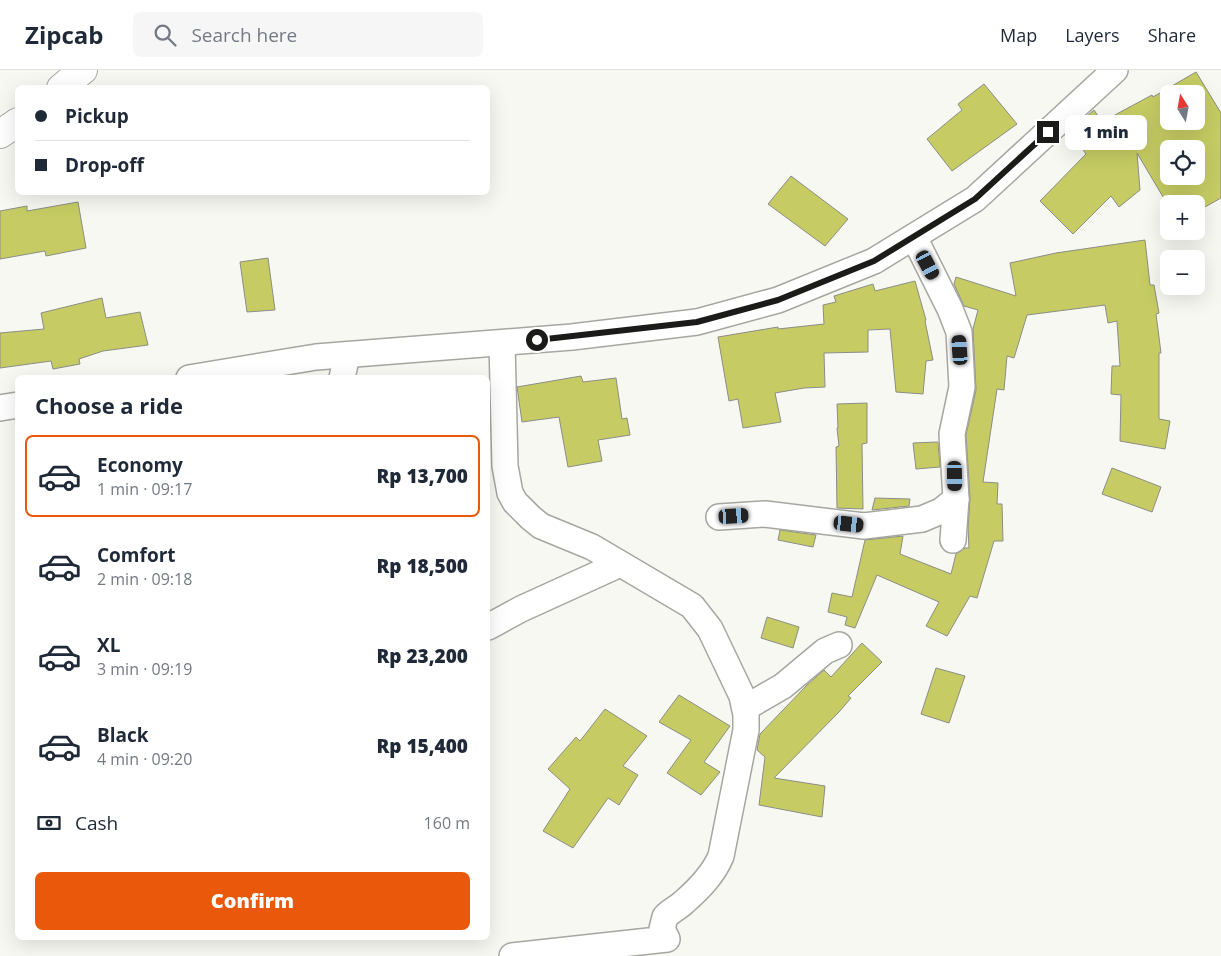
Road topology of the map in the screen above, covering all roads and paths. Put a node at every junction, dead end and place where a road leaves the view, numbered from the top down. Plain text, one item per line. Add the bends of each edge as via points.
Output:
1 (83, 70) edge
2 (1115, 70) edge
3 (65, 85) edge
4 (15, 124) edge
5 (0, 134) edge
6 (914, 237) junction
7 (502, 343) junction
8 (345, 366) edge
9 (207, 375) edge
10 (15, 406) edge
11 (0, 408) edge
12 (956, 499) junction
13 (719, 517) dead end
14 (953, 540) dead end
15 (620, 564) junction
16 (490, 626) edge
17 (839, 645) dead end
18 (745, 708) junction
19 (512, 956) edge

1 - 3 main road
2 - 6 street via 975,199
4 - 5 main road
6 - 7 street via 874,261 778,300 697,322
6 - 12 street via 959,332 962,387 952,434
7 - 8 street
7 - 15 street via 505,466 510,493 515,502 542,526
8 - 9 street via 316,357
10 - 11 street
12 - 13 street via 941,512 922,519 864,526 764,514
12 - 14 street
15 - 16 street
15 - 18 street via 692,606 702,616 725,658
17 - 18 street via 825,651 783,686
18 - 19 street via 742,756 721,856 707,880 664,917 662,929 667,939

